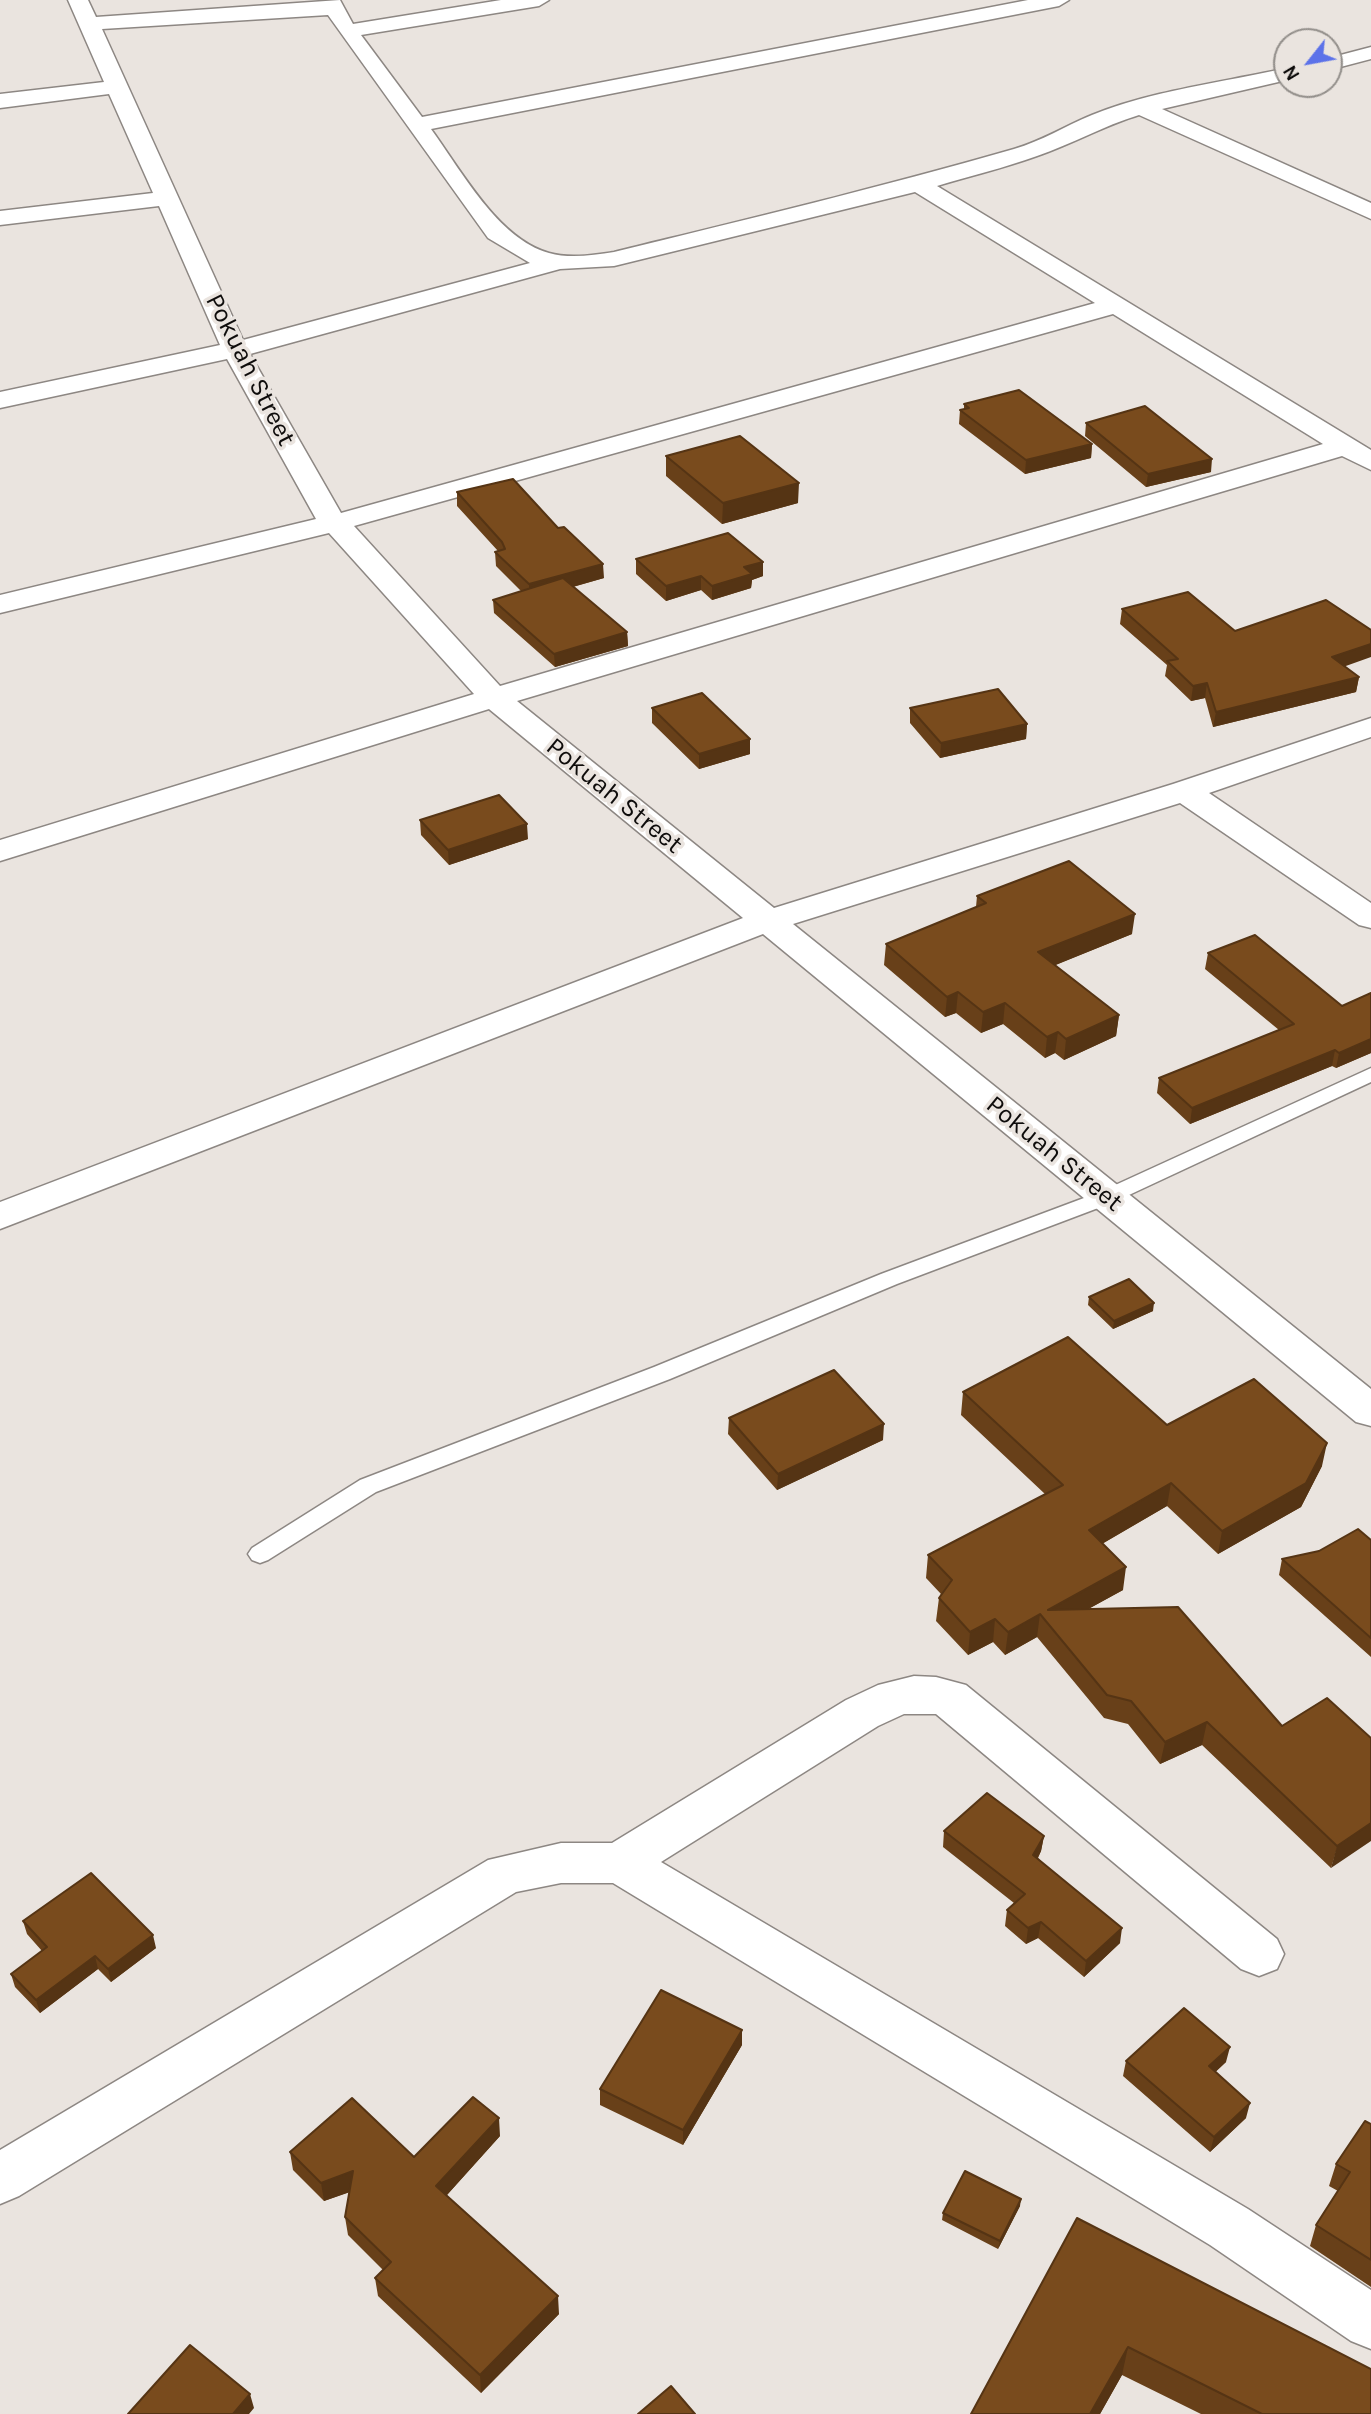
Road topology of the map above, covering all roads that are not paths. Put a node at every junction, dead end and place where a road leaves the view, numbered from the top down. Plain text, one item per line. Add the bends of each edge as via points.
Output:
1 (539, 0) edge
2 (1059, 0) edge
3 (333, 4) edge
4 (83, 12) edge
5 (346, 30) junction
6 (1371, 53) edge
7 (1343, 60) edge
8 (1273, 77) edge
9 (117, 87) junction
10 (0, 101) edge
11 (1140, 107) junction
12 (417, 125) junction
13 (918, 184) junction
14 (167, 198) junction
15 (1370, 210) edge
16 (0, 218) edge
17 (556, 263) junction
18 (1114, 306) junction
19 (235, 350) junction
20 (0, 400) edge
21 (1345, 446) junction
22 (1371, 461) edge
23 (335, 523) junction
24 (0, 604) edge
25 (494, 698) junction
26 (1371, 727) edge
27 (1184, 791) junction
28 (0, 851) edge
29 (1371, 918) edge
30 (767, 921) junction
31 (1371, 1074) edge
32 (1107, 1197) junction
33 (0, 1216) edge
34 (1371, 1411) edge
35 (260, 1554) dead end
36 (619, 1863) junction
37 (1259, 1954) dead end
38 (0, 2179) edge
39 (1371, 2322) edge

1 - 5 street
2 - 12 street
3 - 4 street
3 - 5 street
4 - 9 street, Pokuah Street
5 - 12 street
6 - 7 street
8 - 11 street
9 - 10 street
9 - 14 street, Pokuah Street
11 - 13 street via 1028,152
11 - 15 street
12 - 17 street via 496,233 519,252
13 - 17 street via 614,259
13 - 18 street
14 - 16 street
14 - 19 street, Pokuah Street
17 - 19 street
18 - 21 street
18 - 23 street
19 - 20 street
19 - 23 street, Pokuah Street
21 - 22 street
21 - 25 street
23 - 24 street
23 - 25 street, Pokuah Street
25 - 28 street
25 - 30 street, Pokuah Street
26 - 27 street
27 - 29 street
27 - 30 street
30 - 32 street, Pokuah Street
30 - 33 street
31 - 32 lane
32 - 34 street, Pokuah Street
32 - 35 lane via 368,1486
36 - 37 street via 896,1694 924,1693 950,1698
36 - 38 street via 561,1863 505,1874
36 - 39 street via 1230,2227

